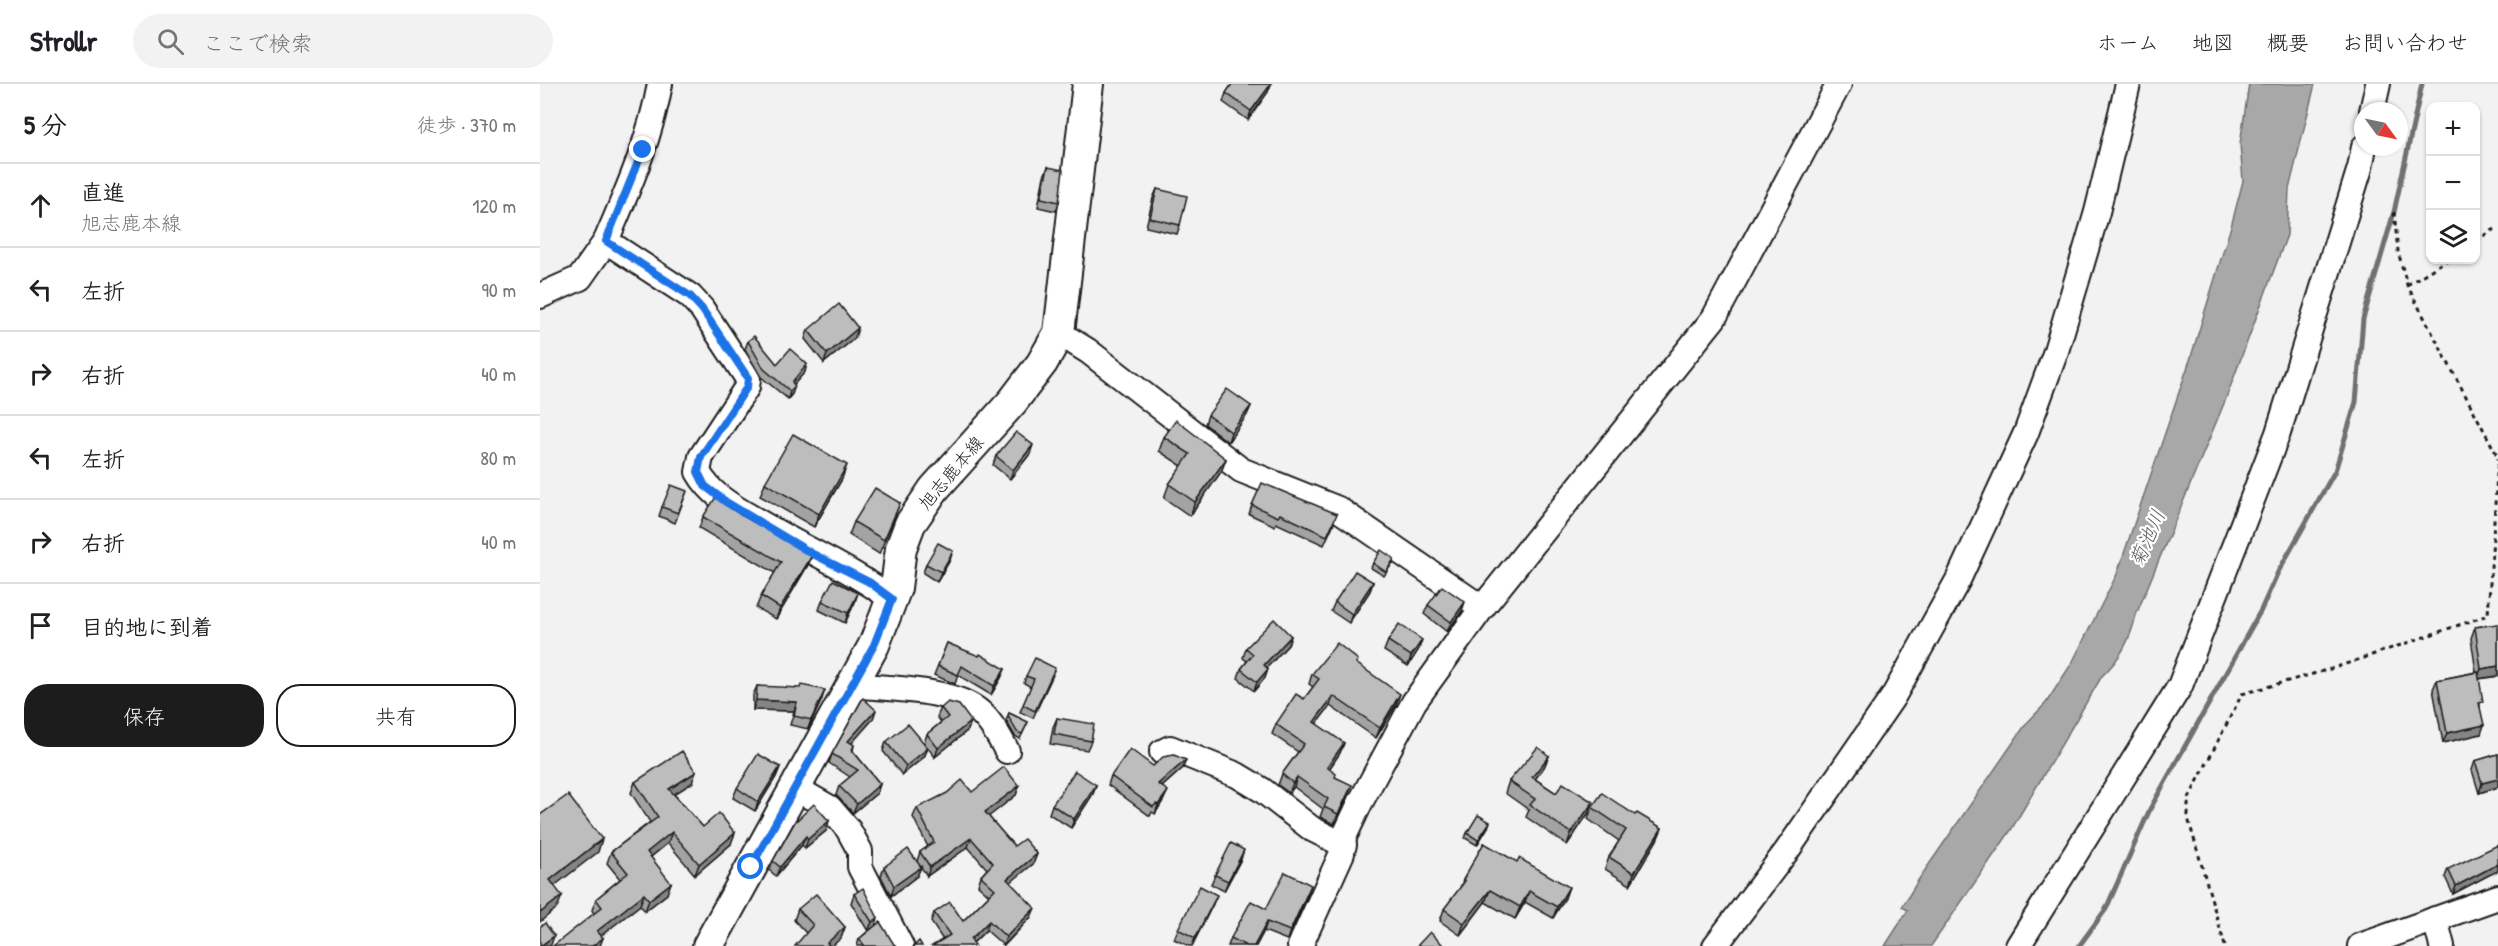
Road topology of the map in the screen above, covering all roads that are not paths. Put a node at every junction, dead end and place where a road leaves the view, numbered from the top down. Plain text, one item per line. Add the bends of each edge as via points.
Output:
1 (660, 84) edge
2 (1088, 84) edge
3 (1839, 84) edge
4 (2128, 84) edge
5 (2378, 84) edge
6 (2374, 102) edge
7 (2361, 156) edge
8 (606, 241) junction
9 (540, 296) edge
10 (1059, 333) junction
11 (892, 599) junction
12 (1482, 608) junction
13 (851, 685) junction
14 (1007, 751) dead end
15 (1162, 752) dead end
16 (795, 788) junction
17 (1344, 845) junction
18 (2498, 897) edge
19 (2435, 919) junction
20 (708, 946) edge
21 (901, 946) edge
22 (1300, 946) edge
23 (1715, 946) edge
24 (2018, 946) edge
25 (2360, 946) edge
26 (2442, 946) edge

1 - 8 street via 638,167
2 - 10 main road, 旭志鹿本線
3 - 12 street via 1714,318
4 - 23 street via 2097,212 2056,351 2026,433 1958,580 1893,697
5 - 6 street
7 - 24 street via 2278,432 2180,686
8 - 9 street via 580,278
8 - 11 street via 690,296 748,378 747,387 701,457 698,472 705,486
10 - 11 main road, 旭志鹿本線 via 1013,401 934,489 910,524 901,548
10 - 12 street via 1242,470 1338,509
11 - 13 main road, 旭志鹿本線 via 874,645
12 - 17 street via 1414,702 1360,803
13 - 14 street via 957,698 982,713
13 - 16 main road, 旭志鹿本線
15 - 17 street via 1170,748 1238,775 1312,829
16 - 20 main road, 旭志鹿本線
16 - 21 street via 830,808 848,829 860,851 860,867
17 - 22 street
18 - 19 street
19 - 25 street
19 - 26 street

